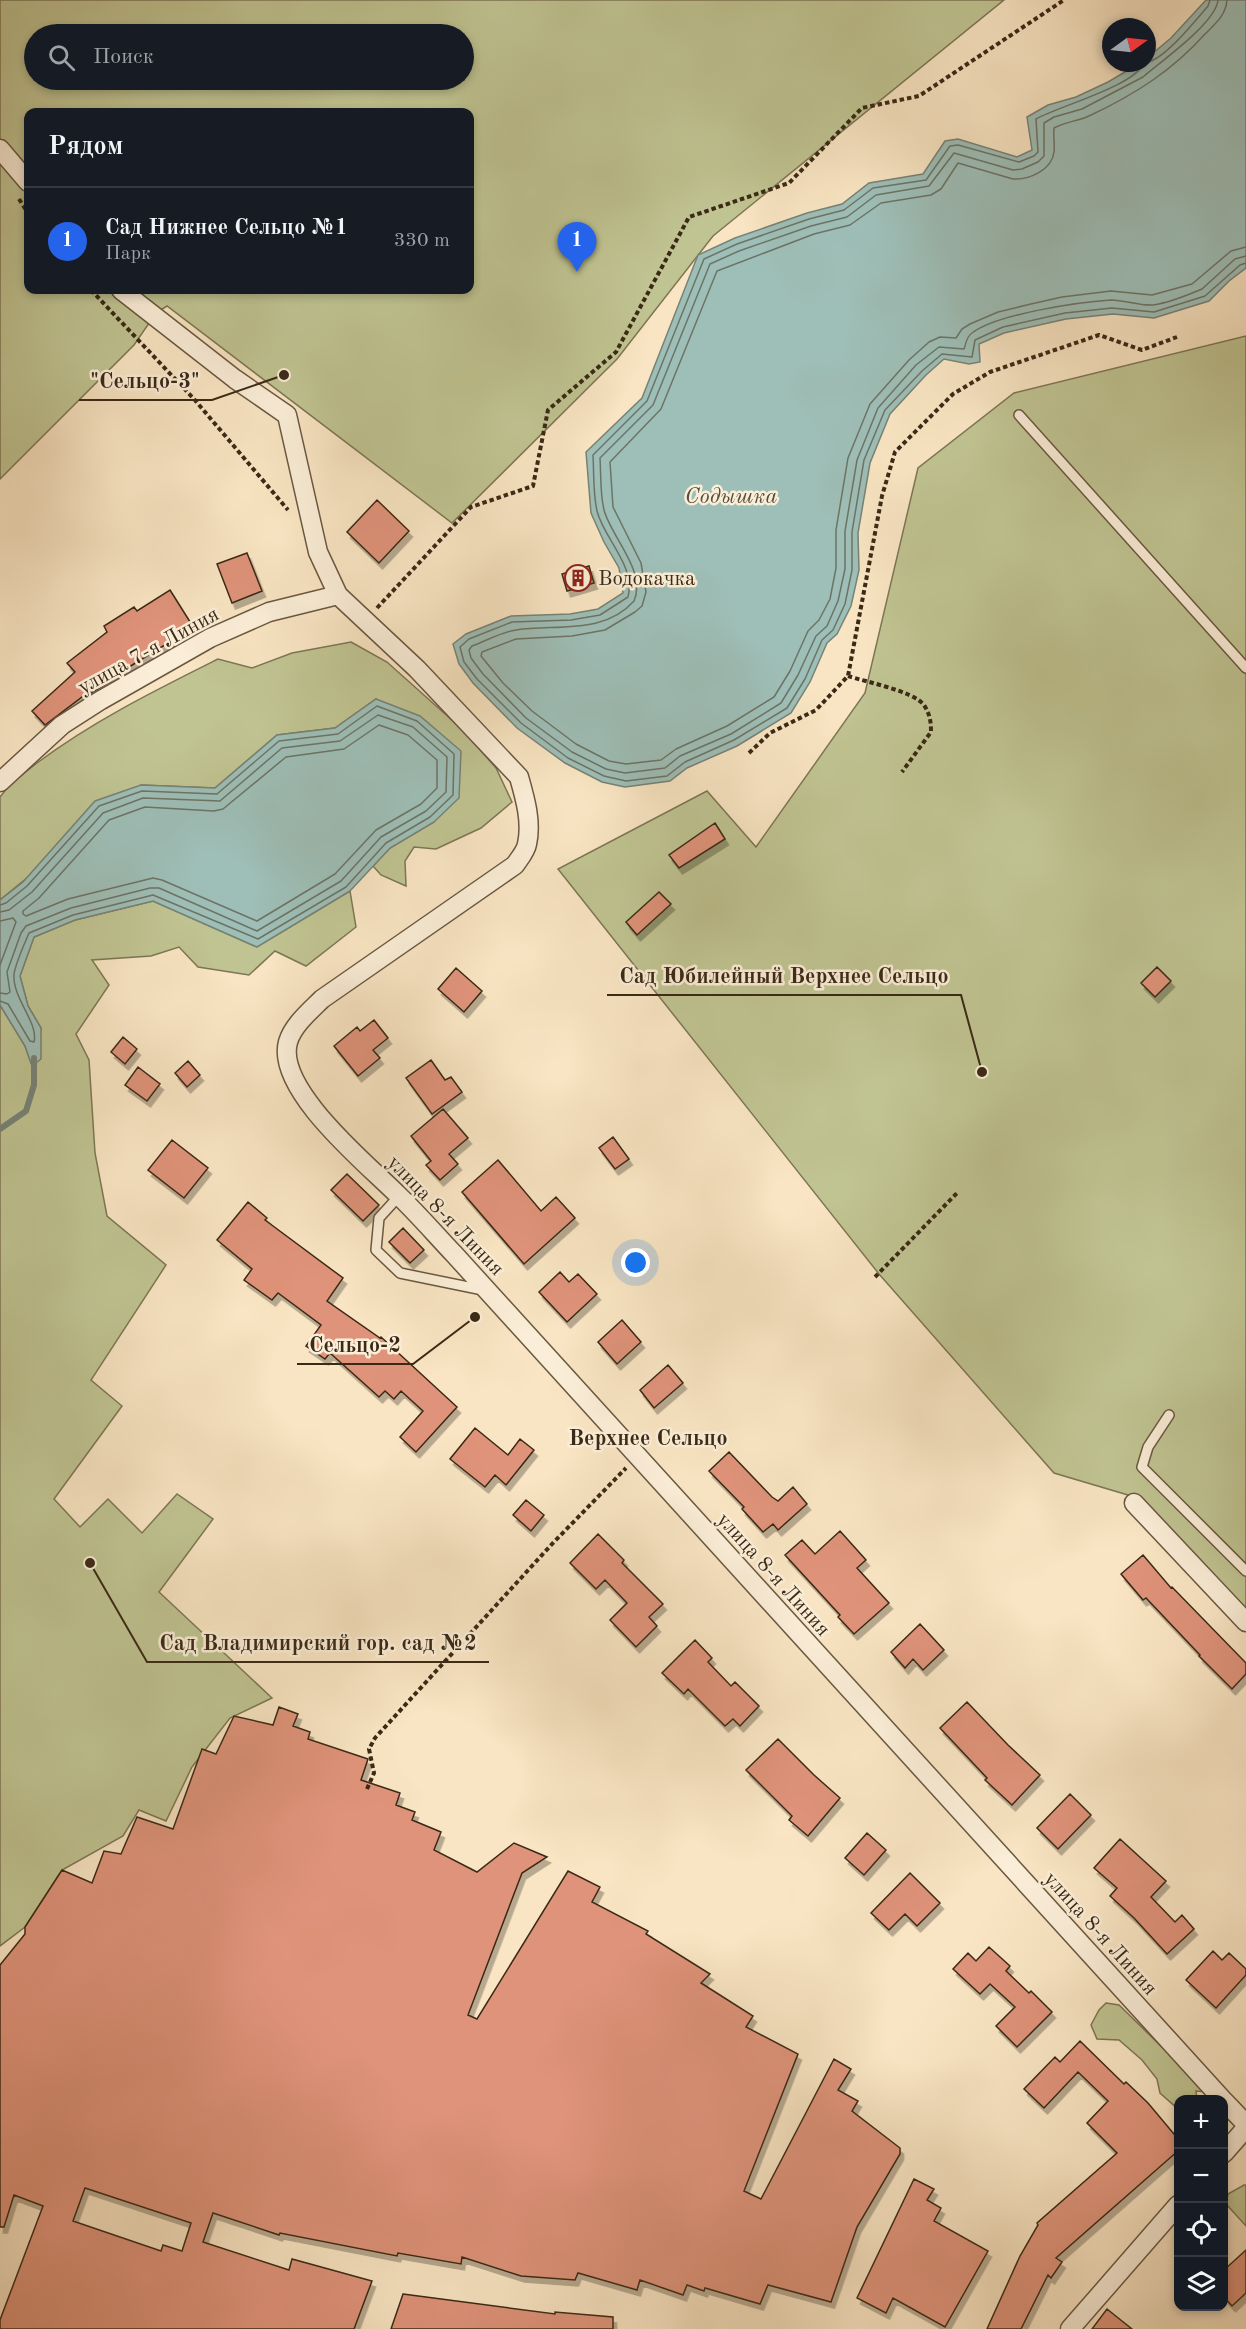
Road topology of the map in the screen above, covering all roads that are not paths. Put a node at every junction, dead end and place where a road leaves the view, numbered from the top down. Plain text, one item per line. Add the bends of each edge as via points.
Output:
1 (0, 149) edge
2 (24, 177) edge
3 (126, 294) edge
4 (1019, 415) dead end
5 (338, 595) junction
6 (1246, 668) edge
7 (0, 782) edge
8 (399, 1196) junction
9 (486, 1291) junction
10 (1169, 1416) dead end
11 (1134, 1503) dead end
12 (1246, 1571) edge
13 (1246, 1622) edge
14 (1218, 2095) edge
15 (1228, 2106) edge
16 (1246, 2126) edge
17 (1227, 2149) edge
18 (1174, 2211) edge
19 (1070, 2329) edge

1 - 2 street
3 - 5 street via 287,415 318,552
4 - 6 lane
5 - 7 street, улица 7-я Линия via 269,612 200,643 62,725
5 - 8 street, улица 8-я Линия via 417,669 519,777 528,816 527,845 515,865 322,999 300,1021 288,1042 287,1061 312,1107
8 - 9 street, улица 8-я Линия
8 - 9 lane via 378,1218 376,1250 400,1273
9 - 14 street, улица 8-я Линия
10 - 12 lane via 1148,1447 1142,1467
11 - 13 street
15 - 16 street, улица 8-я Линия
16 - 17 street
18 - 19 street

